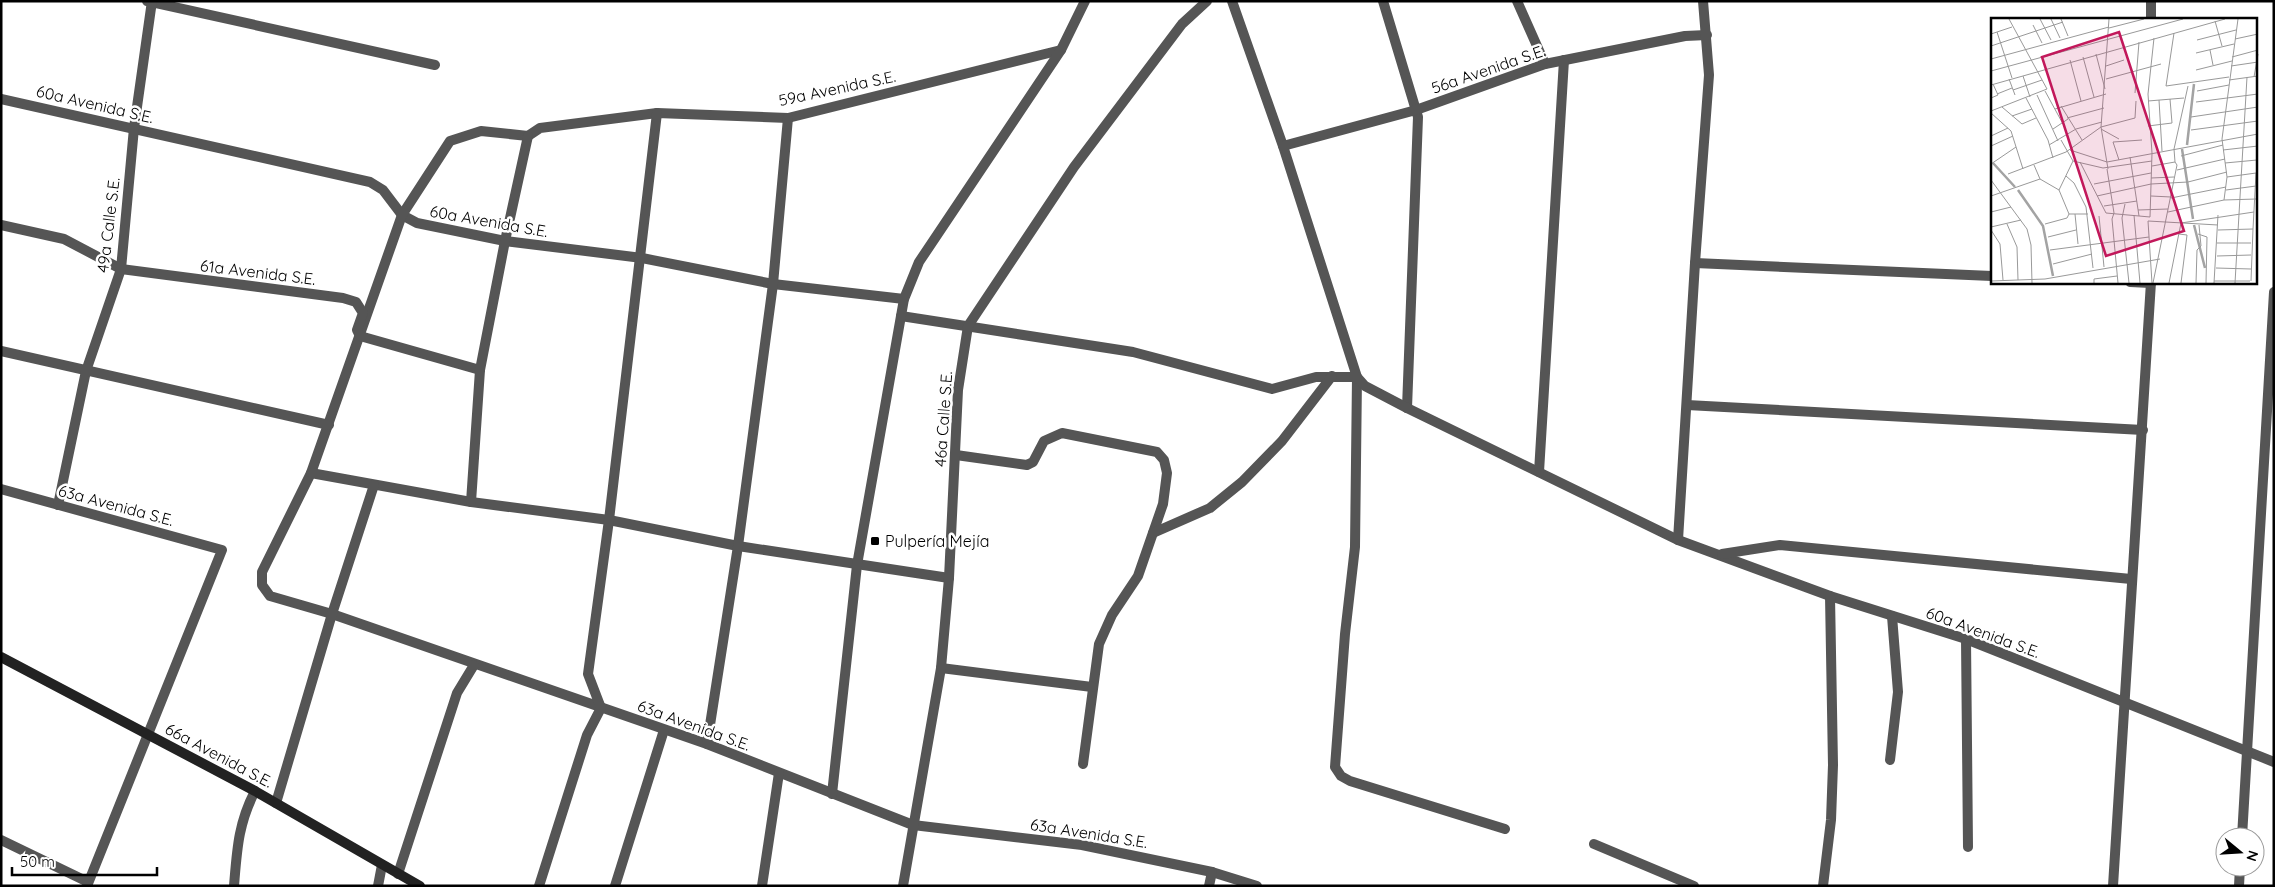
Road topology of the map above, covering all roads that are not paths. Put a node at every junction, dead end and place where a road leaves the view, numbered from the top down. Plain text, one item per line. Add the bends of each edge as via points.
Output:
1 (1085, 1) edge
2 (1206, 1) edge
3 (1232, 1) edge
4 (1383, 1) edge
5 (1517, 1) edge
6 (1703, 1) edge
7 (2151, 1) edge
8 (150, 2) edge
9 (2151, 18) edge
10 (1707, 35) junction
11 (1061, 50) junction
12 (1564, 60) junction
13 (1545, 64) junction
14 (435, 65) dead end
15 (1, 99) edge
16 (1416, 110) junction
17 (658, 113) junction
18 (788, 118) junction
19 (134, 128) junction
20 (528, 136) junction
21 (1283, 146) junction
22 (402, 215) junction
23 (1, 225) edge
24 (505, 241) junction
25 (642, 258) junction
26 (1694, 263) junction
27 (121, 270) junction
28 (1991, 276) edge
29 (773, 284) junction
30 (2151, 284) edge
31 (2274, 292) edge
32 (904, 299) junction
33 (901, 316) junction
34 (968, 326) junction
35 (360, 336) junction
36 (1, 351) edge
37 (480, 370) junction
38 (86, 371) junction
39 (1332, 376) junction
40 (1357, 377) junction
41 (1687, 405) junction
42 (1407, 408) junction
43 (329, 425) junction
44 (2143, 430) junction
45 (956, 455) junction
46 (1539, 472) junction
47 (311, 473) junction
48 (374, 485) junction
49 (1, 489) edge
50 (471, 502) junction
51 (58, 505) junction
52 (609, 520) junction
53 (1153, 533) junction
54 (1678, 540) junction
55 (738, 546) junction
56 (1720, 554) junction
57 (857, 565) junction
58 (949, 578) junction
59 (2131, 578) junction
60 (1830, 596) junction
61 (332, 614) junction
62 (1892, 616) junction
63 (1966, 640) junction
64 (1, 657) edge
65 (474, 665) junction
66 (941, 668) junction
67 (1092, 687) junction
68 (2123, 701) junction
69 (601, 708) junction
70 (664, 730) junction
71 (148, 735) junction
72 (707, 744) junction
73 (2246, 751) junction
74 (1890, 760) dead end
75 (2274, 762) edge
76 (1083, 764) dead end
77 (779, 774) junction
78 (255, 790) junction
79 (832, 794) junction
80 (276, 803) junction
81 (913, 825) junction
82 (2242, 827) edge
83 (1505, 829) dead end
84 (1, 840) edge
85 (1594, 844) dead end
86 (1968, 847) dead end
87 (382, 865) junction
88 (1212, 872) junction
89 (398, 874) junction
90 (88, 885) edge
91 (234, 886) edge
92 (378, 886) edge
93 (420, 886) edge
94 (539, 886) edge
95 (615, 886) edge
96 (762, 886) edge
97 (903, 886) edge
98 (1209, 886) edge
99 (1257, 886) edge
100 (1694, 886) edge
101 (1823, 886) edge
102 (2113, 886) edge

1 - 11 street
2 - 34 street, 46a Calle S.E. via 1182,24 1074,167
3 - 21 street
4 - 16 street
5 - 13 street
6 - 10 street
7 - 9 street
8 - 14 street
8 - 19 street, 49a Calle S.E.
10 - 12 street, 56a Avenida S.E. via 1685,36
10 - 26 street via 1709,75
11 - 18 street, 59a Avenida S.E.
11 - 32 street via 919,262
12 - 13 street, 56a Avenida S.E.
12 - 46 street
13 - 16 street, 56a Avenida S.E.
15 - 19 street, 60a Avenida S.E.
16 - 21 street, 56a Avenida S.E.
16 - 42 street
17 - 18 street, 59a Avenida S.E.
17 - 20 street, 59a Avenida S.E. via 540,128
17 - 25 street
18 - 29 street
19 - 22 street, 60a Avenida S.E. via 370,182 383,190
19 - 27 street, 49a Calle S.E.
20 - 22 street via 481,131 450,141
20 - 24 street
21 - 40 street
22 - 24 street, 60a Avenida S.E. via 417,223
22 - 35 street
23 - 27 street, 61a Avenida S.E. via 64,239
24 - 25 street, 60a Avenida S.E.
24 - 37 street
25 - 29 street, 60a Avenida S.E.
25 - 52 street
26 - 28 street
26 - 41 street
27 - 35 street, 61a Avenida S.E. via 343,298 356,302 363,313 357,330
27 - 38 street, 49a Calle S.E.
29 - 32 street, 60a Avenida S.E.
29 - 55 street
30 - 44 street
31 - 73 street
32 - 33 street
33 - 34 street
33 - 57 street
34 - 39 street via 1133,352 1272,389
34 - 45 street, 46a Calle S.E. via 958,390
35 - 37 street
35 - 43 street, 63a Avenida S.E.
36 - 38 street
37 - 50 street
38 - 43 street
38 - 51 street, 49a Calle S.E.
39 - 40 street
39 - 53 street via 1282,442 1242,482 1210,508
40 - 42 street, 60a Avenida S.E. via 1365,386
40 - 83 street via 1355,547 1335,767 1350,781
41 - 44 street
41 - 54 street
42 - 46 street, 60a Avenida S.E.
43 - 47 street, 63a Avenida S.E.
44 - 59 street
45 - 53 street via 1027,466 1033,462 1044,441 1062,434 1157,452 1164,460 1167,473 1163,504
45 - 58 street, 46a Calle S.E.
46 - 54 street, 60a Avenida S.E.
47 - 48 street
47 - 61 street, 63a Avenida S.E. via 262,572 262,585 270,596
48 - 50 street
48 - 61 street
49 - 51 street, 63a Avenida S.E.
50 - 52 street
51 - 71 street, 63a Avenida S.E. via 222,550
52 - 55 street
52 - 69 street via 588,674
53 - 67 street via 1138,576 1112,615 1099,644
54 - 56 street, 60a Avenida S.E.
55 - 57 street
55 - 72 street
56 - 59 street via 1780,545
56 - 60 street, 60a Avenida S.E.
57 - 58 street
57 - 79 street
58 - 66 street, 46a Calle S.E.
59 - 68 street
60 - 62 street, 60a Avenida S.E.
60 - 101 street via 1833,765 1831,820
61 - 65 street, 63a Avenida S.E.
61 - 80 street
62 - 63 street, 60a Avenida S.E.
62 - 74 street via 1898,692
63 - 68 street, 60a Avenida S.E.
63 - 86 street
64 - 71 street, 66a Avenida S.E.
65 - 69 street, 63a Avenida S.E.
65 - 89 street via 457,693
66 - 67 street
66 - 81 street, 46a Calle S.E.
67 - 76 street
68 - 73 street, 60a Avenida S.E.
68 - 102 street
69 - 70 street, 63a Avenida S.E.
69 - 94 street via 587,735
70 - 72 street, 63a Avenida S.E.
70 - 95 street
71 - 78 street, 66a Avenida S.E.
71 - 90 street
72 - 77 street, 63a Avenida S.E.
73 - 75 street, 60a Avenida S.E.
73 - 82 street
77 - 79 street, 63a Avenida S.E.
77 - 96 street
78 - 80 street, 66a Avenida S.E.
78 - 91 street via 243,814
79 - 81 street, 63a Avenida S.E.
80 - 87 street, 66a Avenida S.E.
81 - 88 street, 63a Avenida S.E. via 1082,844
81 - 97 street, 46a Calle S.E.
84 - 90 street
85 - 100 street
87 - 89 street, 66a Avenida S.E.
87 - 92 street
88 - 98 street
88 - 99 street, 63a Avenida S.E.
89 - 93 street, 66a Avenida S.E.

